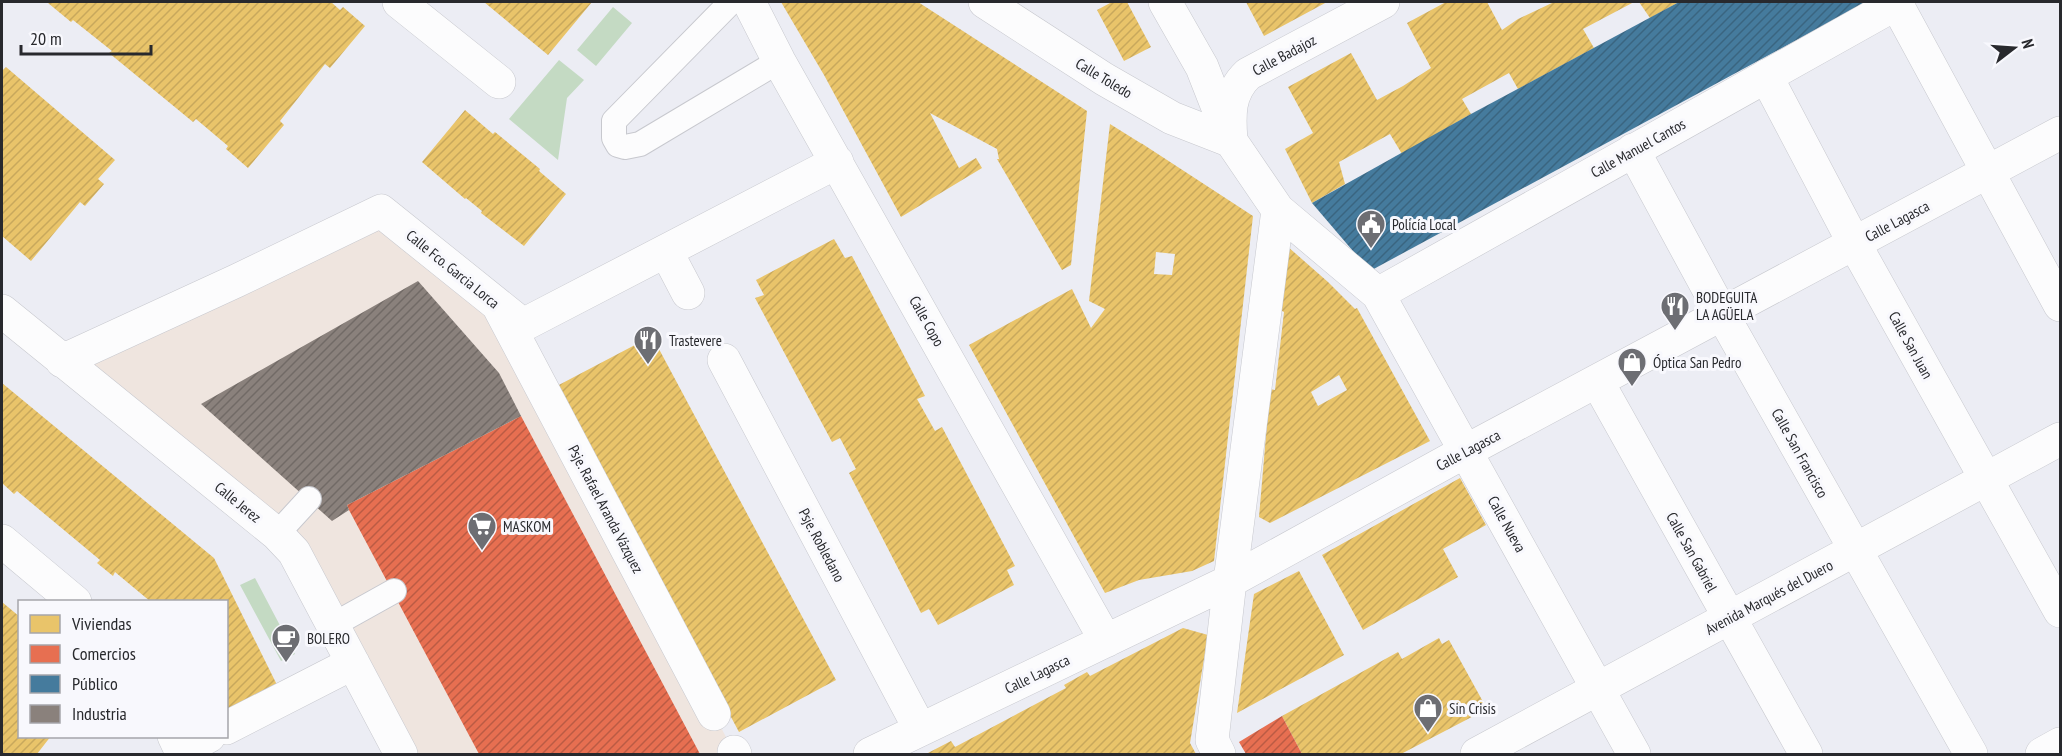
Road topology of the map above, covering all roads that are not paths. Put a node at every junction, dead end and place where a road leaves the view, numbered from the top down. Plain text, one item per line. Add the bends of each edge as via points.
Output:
1 (399, 2) edge
2 (730, 2) edge
3 (749, 2) edge
4 (986, 2) edge
5 (1165, 2) edge
6 (1383, 2) edge
7 (1897, 2) edge
8 (779, 61) junction
9 (1766, 76) junction
10 (499, 82) dead end
11 (2061, 133) edge
12 (1231, 141) junction
13 (1633, 150) junction
14 (837, 162) junction
15 (1989, 172) junction
16 (1278, 210) junction
17 (1854, 243) junction
18 (666, 251) junction
19 (688, 293) dead end
20 (1378, 294) junction
21 (497, 304) junction
22 (2061, 305) edge
23 (2, 311) edge
24 (1722, 314) junction
25 (724, 360) dead end
26 (62, 361) junction
27 (1597, 381) junction
28 (2061, 440) edge
29 (1466, 451) junction
30 (1987, 479) junction
31 (309, 499) dead end
32 (277, 534) junction
33 (2, 542) edge
34 (1855, 551) junction
35 (1230, 581) junction
36 (394, 591) dead end
37 (73, 600) edge
38 (2061, 611) edge
39 (1729, 618) junction
40 (333, 625) junction
41 (1106, 641) junction
42 (353, 663) junction
43 (1598, 688) junction
44 (714, 714) dead end
45 (228, 727) edge
46 (920, 729) junction
47 (175, 738) edge
48 (205, 738) edge
49 (2061, 744) edge
50 (401, 754) edge
51 (870, 754) edge
52 (1219, 754) edge
53 (1477, 754) edge
54 (1634, 754) edge
55 (1806, 754) edge
56 (1971, 754) edge
57 (2042, 754) edge

1 - 10 street
2 - 8 lane via 614,121 618,145 640,144
3 - 8 street, Calle Copo
4 - 12 street, Calle Toledo via 1172,118
5 - 12 street via 1202,67
6 - 12 street, Calle Badajoz via 1248,74 1238,84 1232,100
7 - 9 street, Calle Manuel Cantos
7 - 15 street
8 - 14 street, Calle Copo
9 - 13 street, Calle Manuel Cantos
9 - 17 street, Calle San Juan
11 - 15 street, Calle Lagasca
12 - 16 street
13 - 20 street, Calle Manuel Cantos
13 - 24 street, Calle San Francisco
14 - 18 street, Calle Fco. Garcia Lorca
14 - 41 street, Calle Copo
15 - 17 street, Calle Lagasca
15 - 22 street
16 - 20 street
16 - 35 street
17 - 24 street, Calle Lagasca
17 - 30 street, Calle San Juan
18 - 19 street
18 - 21 street, Calle Fco. Garcia Lorca via 523,325
20 - 29 street, Calle Nueva
21 - 26 street, Calle Fco. Garcia Lorca via 381,211
21 - 44 street, Psje. Rafael Aranda Vázquez
23 - 26 street, Calle Jerez
24 - 27 street, Calle Lagasca
24 - 34 street, Calle San Francisco
25 - 46 street, Psje. Robledano
26 - 32 street, Calle Jerez
27 - 29 street, Calle Lagasca
27 - 39 street, Calle San Gabriel
28 - 30 street, Avenida Marqués del Duero
29 - 35 street, Calle Lagasca
29 - 43 street, Calle Nueva
30 - 34 street, Avenida Marqués del Duero
30 - 38 street, Calle San Juan
31 - 32 lane
32 - 40 street, Calle Jerez via 294,552
33 - 37 street
34 - 39 street, Avenida Marqués del Duero
34 - 56 street, Calle San Francisco
35 - 41 street, Calle Lagasca
35 - 52 street via 1212,740
36 - 40 lane
39 - 43 street, Avenida Marqués del Duero
39 - 55 street, Calle San Gabriel
40 - 42 street, Calle Jerez
41 - 46 street, Calle Lagasca
42 - 45 street
42 - 50 street, Calle Jerez
43 - 53 street, Avenida Marqués del Duero
43 - 54 street, Calle Nueva
46 - 51 street, Calle Lagasca
47 - 48 street via 181,751
49 - 57 street

